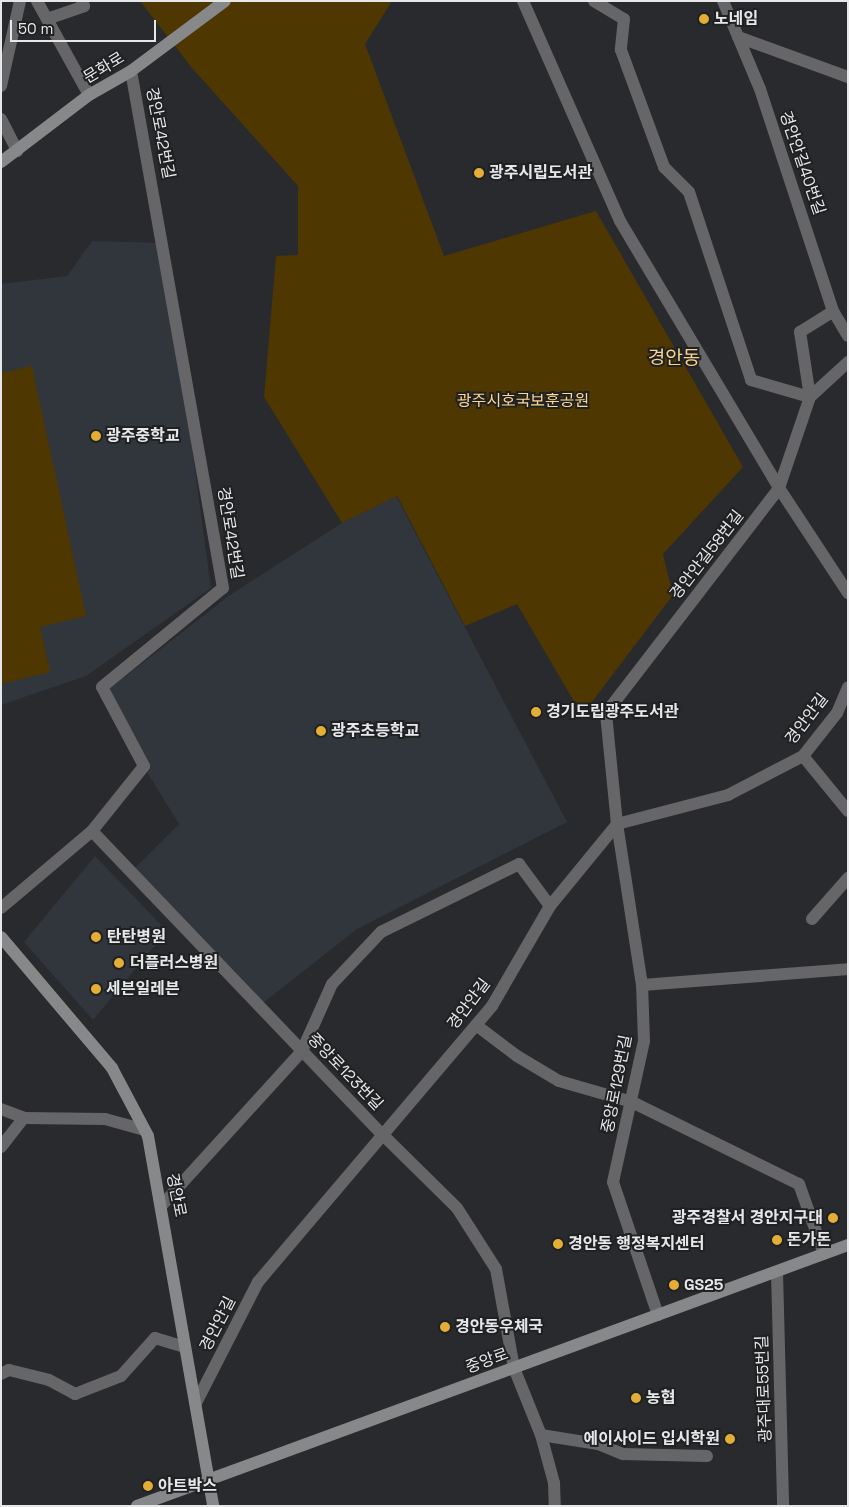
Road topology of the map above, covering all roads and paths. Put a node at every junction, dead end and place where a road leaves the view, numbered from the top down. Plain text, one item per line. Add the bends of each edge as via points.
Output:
1 (20, 1) edge
2 (37, 1) edge
3 (82, 1) edge
4 (225, 1) edge
5 (523, 1) edge
6 (594, 1) edge
7 (723, 1) edge
8 (47, 19) junction
9 (738, 37) junction
10 (131, 71) junction
11 (848, 77) edge
12 (1, 86) edge
13 (89, 95) junction
14 (1, 119) edge
15 (17, 151) junction
16 (1, 162) edge
17 (833, 311) junction
18 (848, 336) edge
19 (848, 362) edge
20 (810, 397) junction
21 (779, 488) junction
22 (848, 593) edge
23 (848, 687) edge
24 (803, 756) junction
25 (848, 811) edge
26 (617, 824) junction
27 (92, 831) junction
28 (848, 878) edge
29 (550, 906) junction
30 (1, 908) edge
31 (812, 919) dead end
32 (1, 937) edge
33 (848, 969) edge
34 (642, 985) junction
35 (476, 1025) junction
36 (302, 1051) junction
37 (632, 1102) junction
38 (1, 1109) edge
39 (24, 1118) junction
40 (145, 1130) junction
41 (382, 1134) junction
42 (1, 1147) edge
43 (162, 1205) junction
44 (848, 1245) edge
45 (824, 1254) junction
46 (777, 1272) junction
47 (658, 1315) junction
48 (184, 1347) junction
49 (514, 1368) junction
50 (1, 1374) edge
51 (196, 1403) junction
52 (541, 1435) junction
53 (707, 1456) dead end
54 (208, 1481) junction
55 (137, 1506) edge
56 (213, 1506) edge
57 (555, 1506) edge
58 (784, 1506) edge

1 - 12 street
2 - 8 street
3 - 8 street via 84,6
4 - 10 street, 문화로
5 - 21 street via 620,221
6 - 20 street via 624,19 621,50 664,167 688,192 751,380
7 - 9 street, 경안안길40번길
8 - 13 street
9 - 11 street
9 - 17 street, 경안안길40번길 via 760,89
10 - 13 street, 문화로
10 - 27 street, 경안로42번길 via 223,588 102,686 144,766
13 - 15 street, 문화로
14 - 15 street
15 - 16 street, 문화로
17 - 18 street, 경안안길40번길
17 - 20 street, 경안안길58번길 via 800,332
19 - 20 street
20 - 21 street, 경안안길58번길
21 - 22 street
21 - 26 street, 경안안길58번길 via 606,713
23 - 24 street, 경안안길 via 837,713
24 - 25 street
24 - 26 street, 경안안길 via 728,795
26 - 29 street, 경안안길
26 - 34 street, 중앙로129번길
27 - 30 street, 경안로42번길
27 - 36 street, 중앙로123번길
28 - 31 street
29 - 35 street, 경안안길 via 492,1006
29 - 36 street via 519,864 381,932 332,984
32 - 40 street, 경안로 via 112,1068
33 - 34 street
34 - 37 street, 중앙로129번길 via 644,1041
35 - 37 street via 558,1081
35 - 41 street, 경안안길
36 - 41 street, 중앙로123번길
36 - 43 street
37 - 45 street via 799,1184
37 - 47 street, 중앙로129번길 via 613,1182
38 - 39 street
39 - 40 street via 105,1119
39 - 42 street
40 - 43 street, 경안로
41 - 49 street, 중앙로123번길 via 457,1208 496,1269
41 - 51 street, 경안안길 via 258,1282
43 - 48 street, 경안로
44 - 45 street, 중앙로
45 - 46 street, 중앙로
46 - 47 street, 중앙로
46 - 58 street, 광주대로55번길
47 - 49 street, 중앙로
48 - 50 street via 155,1338 121,1376 75,1394 49,1380 10,1370
48 - 51 street, 경안로
49 - 52 street, 중앙로123번길
49 - 54 street, 중앙로
51 - 54 street, 경안로
52 - 53 street via 598,1444 623,1454
52 - 57 street, 중앙로123번길 via 554,1483
54 - 55 street, 중앙로
54 - 56 street, 경안로

